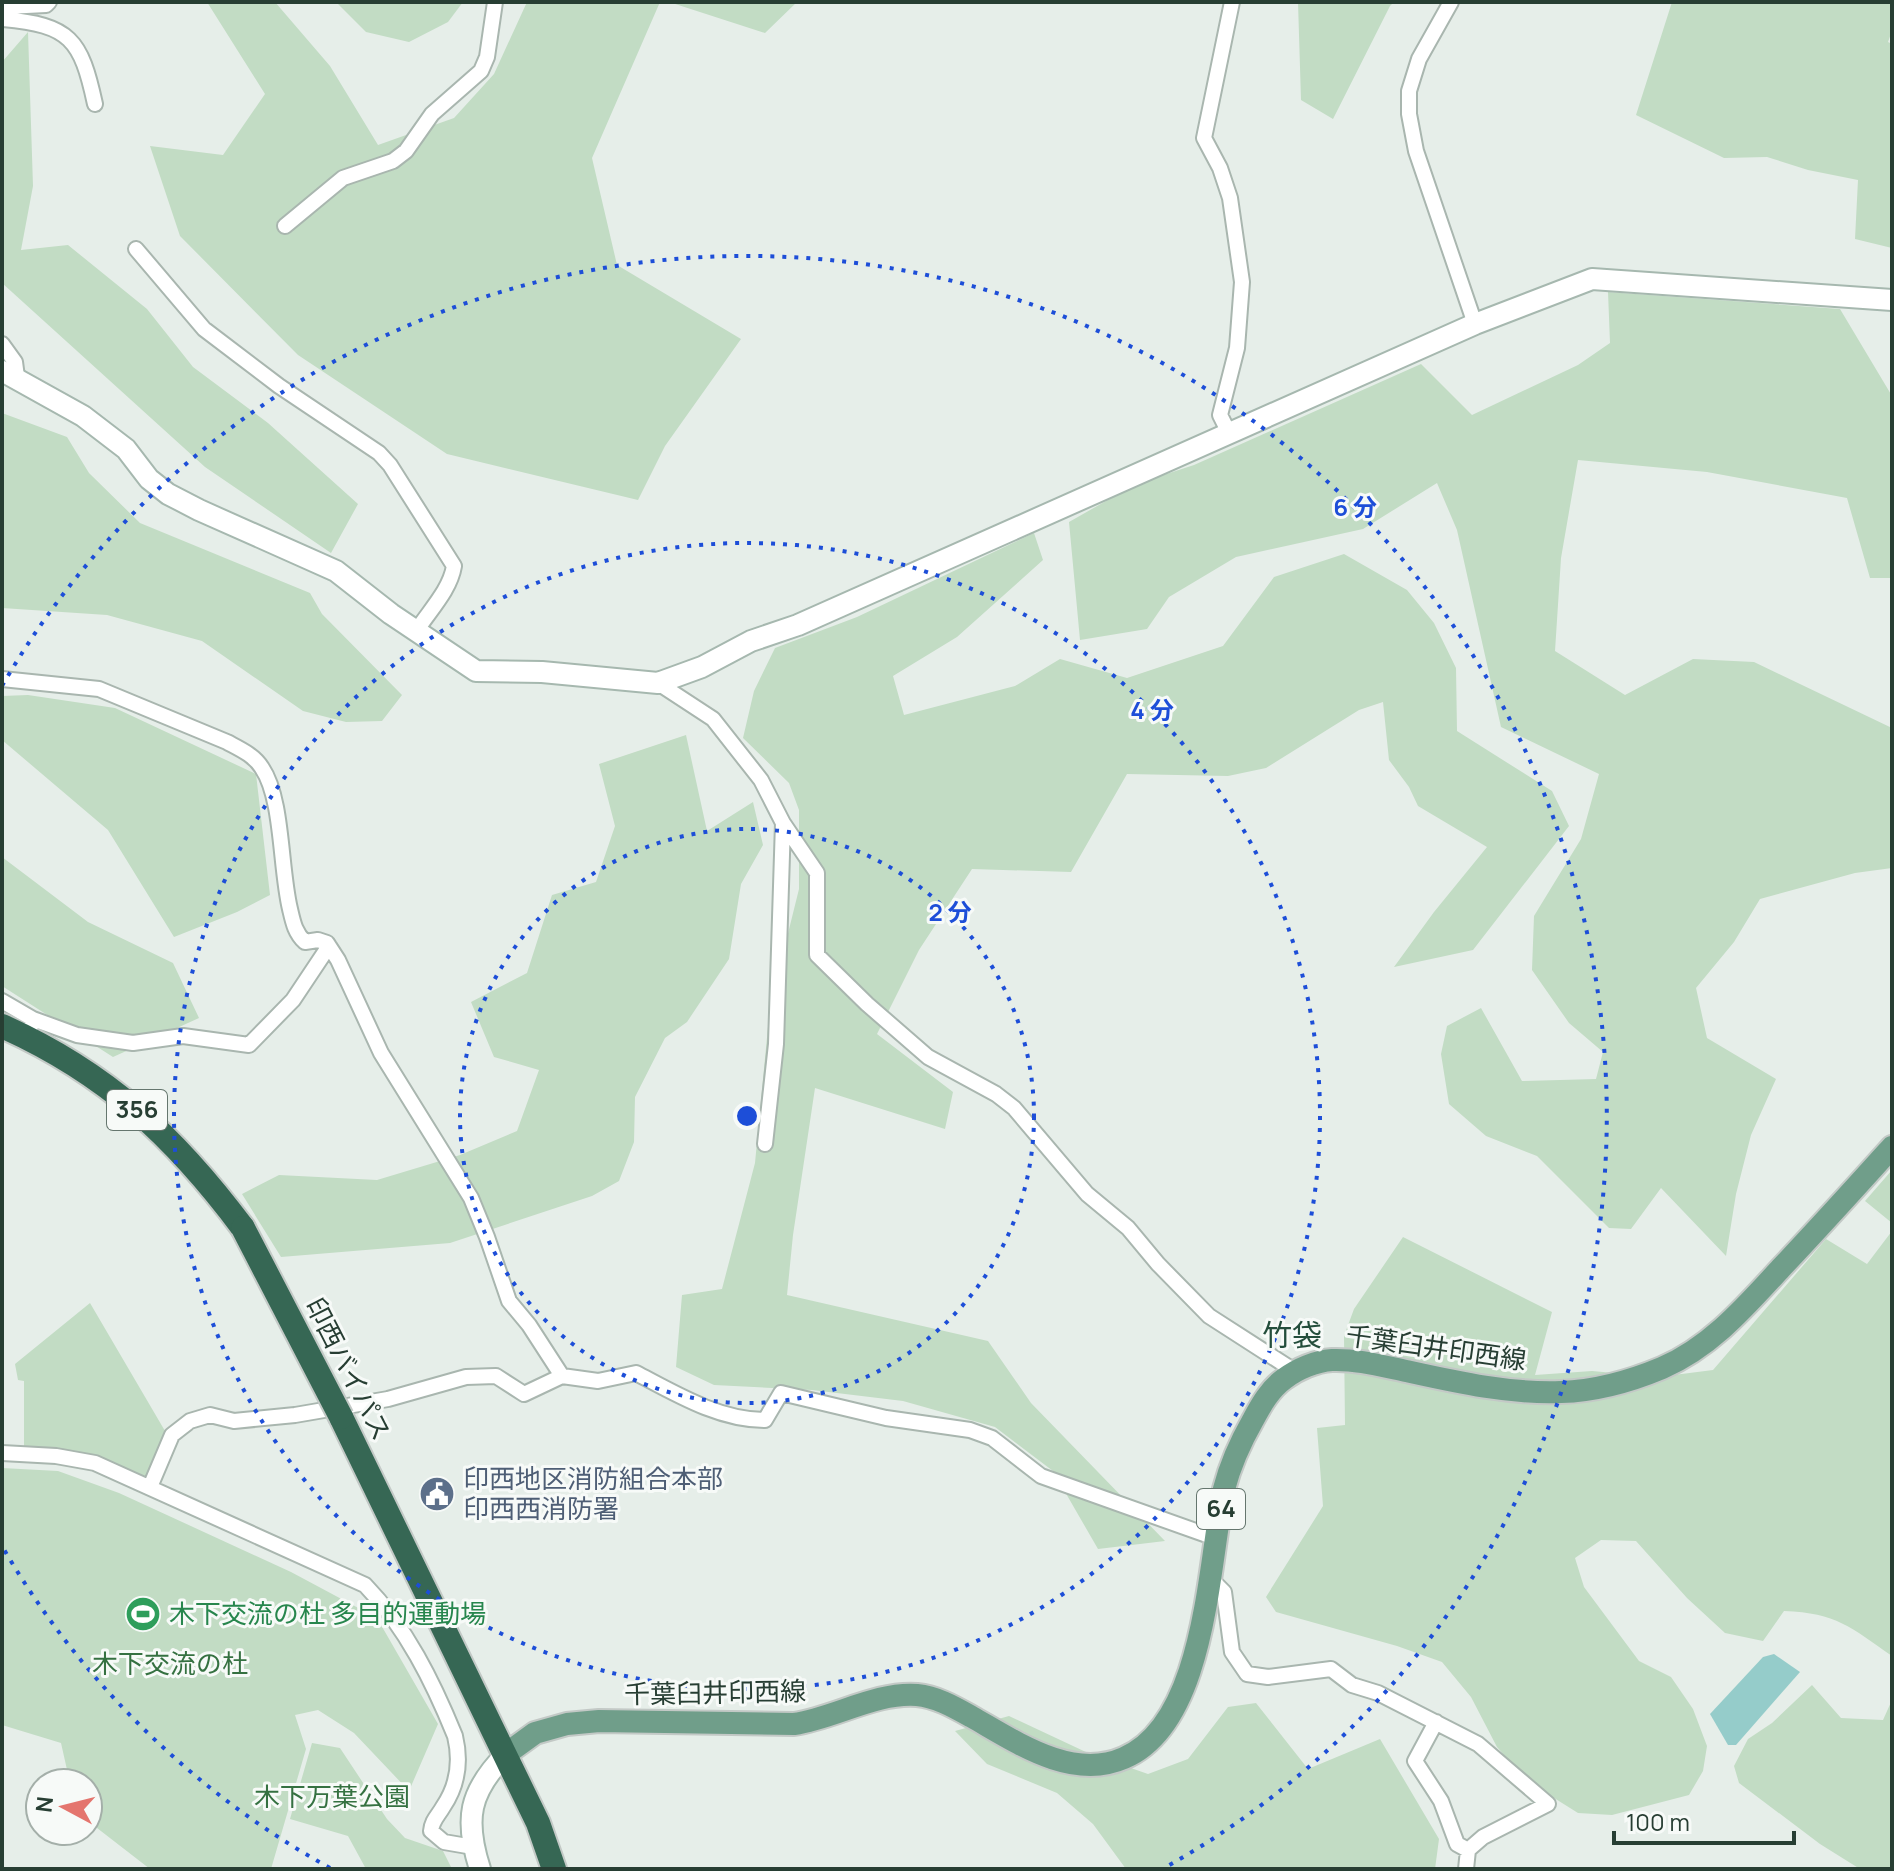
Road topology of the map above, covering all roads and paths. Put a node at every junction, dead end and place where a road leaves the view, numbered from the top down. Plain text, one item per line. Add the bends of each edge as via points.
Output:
1 (49, 2) edge
2 (495, 2) edge
3 (1232, 2) edge
4 (1451, 2) edge
5 (4, 12) edge
6 (95, 104) dead end
7 (285, 226) dead end
8 (136, 249) dead end
9 (1892, 300) edge
10 (1475, 324) junction
11 (2, 344) edge
12 (10, 374) edge
13 (1229, 433) junction
14 (417, 630) junction
15 (2, 679) edge
16 (658, 683) junction
17 (783, 823) junction
18 (329, 946) junction
19 (2, 1001) edge
20 (2, 1026) edge
21 (30, 1029) junction
22 (765, 1144) dead end
23 (1892, 1147) edge
24 (1296, 1372) junction
25 (562, 1376) junction
26 (2, 1453) edge
27 (150, 1487) junction
28 (1218, 1539) junction
29 (1211, 1579) junction
30 (1436, 1722) junction
31 (506, 1754) junction
32 (538, 1823) junction
33 (473, 1847) junction
34 (1468, 1850) junction
35 (480, 1869) edge
36 (554, 1869) edge
37 (572, 1869) edge
38 (1466, 1869) edge

1 - 5 street
2 - 7 street via 481,71 432,114 406,151 393,161 343,178
3 - 13 street via 1204,138 1230,198 1242,282 1237,348 1220,415
4 - 10 street via 1419,59 1409,91 1409,114 1416,151
5 - 6 street via 44,23 66,36 87,66
8 - 14 street via 204,329 390,465 454,566 451,582
9 - 10 street via 1592,279
10 - 13 street
11 - 12 street via 15,362
12 - 14 street via 83,416 126,449 168,494 336,571
13 - 16 street
14 - 16 street via 476,671
15 - 18 street via 99,689 248,753 262,767 275,795 284,887 297,935 305,942 318,940
16 - 17 street via 718,725 761,780
17 - 22 street via 776,1044
17 - 24 street via 817,873 817,955 928,1057 1014,1108 1087,1194 1128,1228 1209,1316
18 - 21 street via 293,1000 249,1045 183,1036 133,1043
18 - 25 street via 381,1053 471,1198 509,1301
19 - 21 street
20 - 21 highway, 印西バイパス / 356
21 - 31 highway, 印西バイパス / 356, bridge via 147,1119 201,1173 243,1228
23 - 24 main road, 千葉臼井印西線 / 64 via 1733,1320 1663,1367 1599,1387 1560,1392 1497,1388 1332,1360
24 - 28 main road, 千葉臼井印西線 / 64 via 1273,1389 1248,1428 1225,1484
25 - 27 street via 524,1394 496,1376 466,1377 388,1399 295,1415 234,1421 210,1415 190,1421 172,1435
25 - 28 street via 598,1381 636,1373 744,1420 765,1420 781,1393 886,1418 970,1430 992,1438 1041,1476
26 - 27 street via 76,1458
27 - 33 street via 342,1573 365,1585 387,1607 449,1720 459,1753 455,1781 431,1831 444,1842
28 - 29 main road, 千葉臼井印西線 / 64
29 - 30 street via 1224,1592 1232,1652 1247,1674 1268,1677 1331,1669 1352,1685
29 - 31 main road, 千葉臼井印西線 / 64 via 1182,1692 1168,1720 1141,1749 1102,1765 1062,1762 948,1704 914,1695 794,1724 567,1724 535,1733
30 - 34 street via 1415,1761 1441,1801 1457,1844
30 - 34 street via 1478,1744 1548,1804
31 - 32 highway, 印西バイパス / 356
31 - 33 street via 477,1792 471,1817
32 - 36 highway, 印西バイパス / 356
32 - 37 highway, 印西バイパス / 356 via 559,1844
33 - 35 street
34 - 38 street

